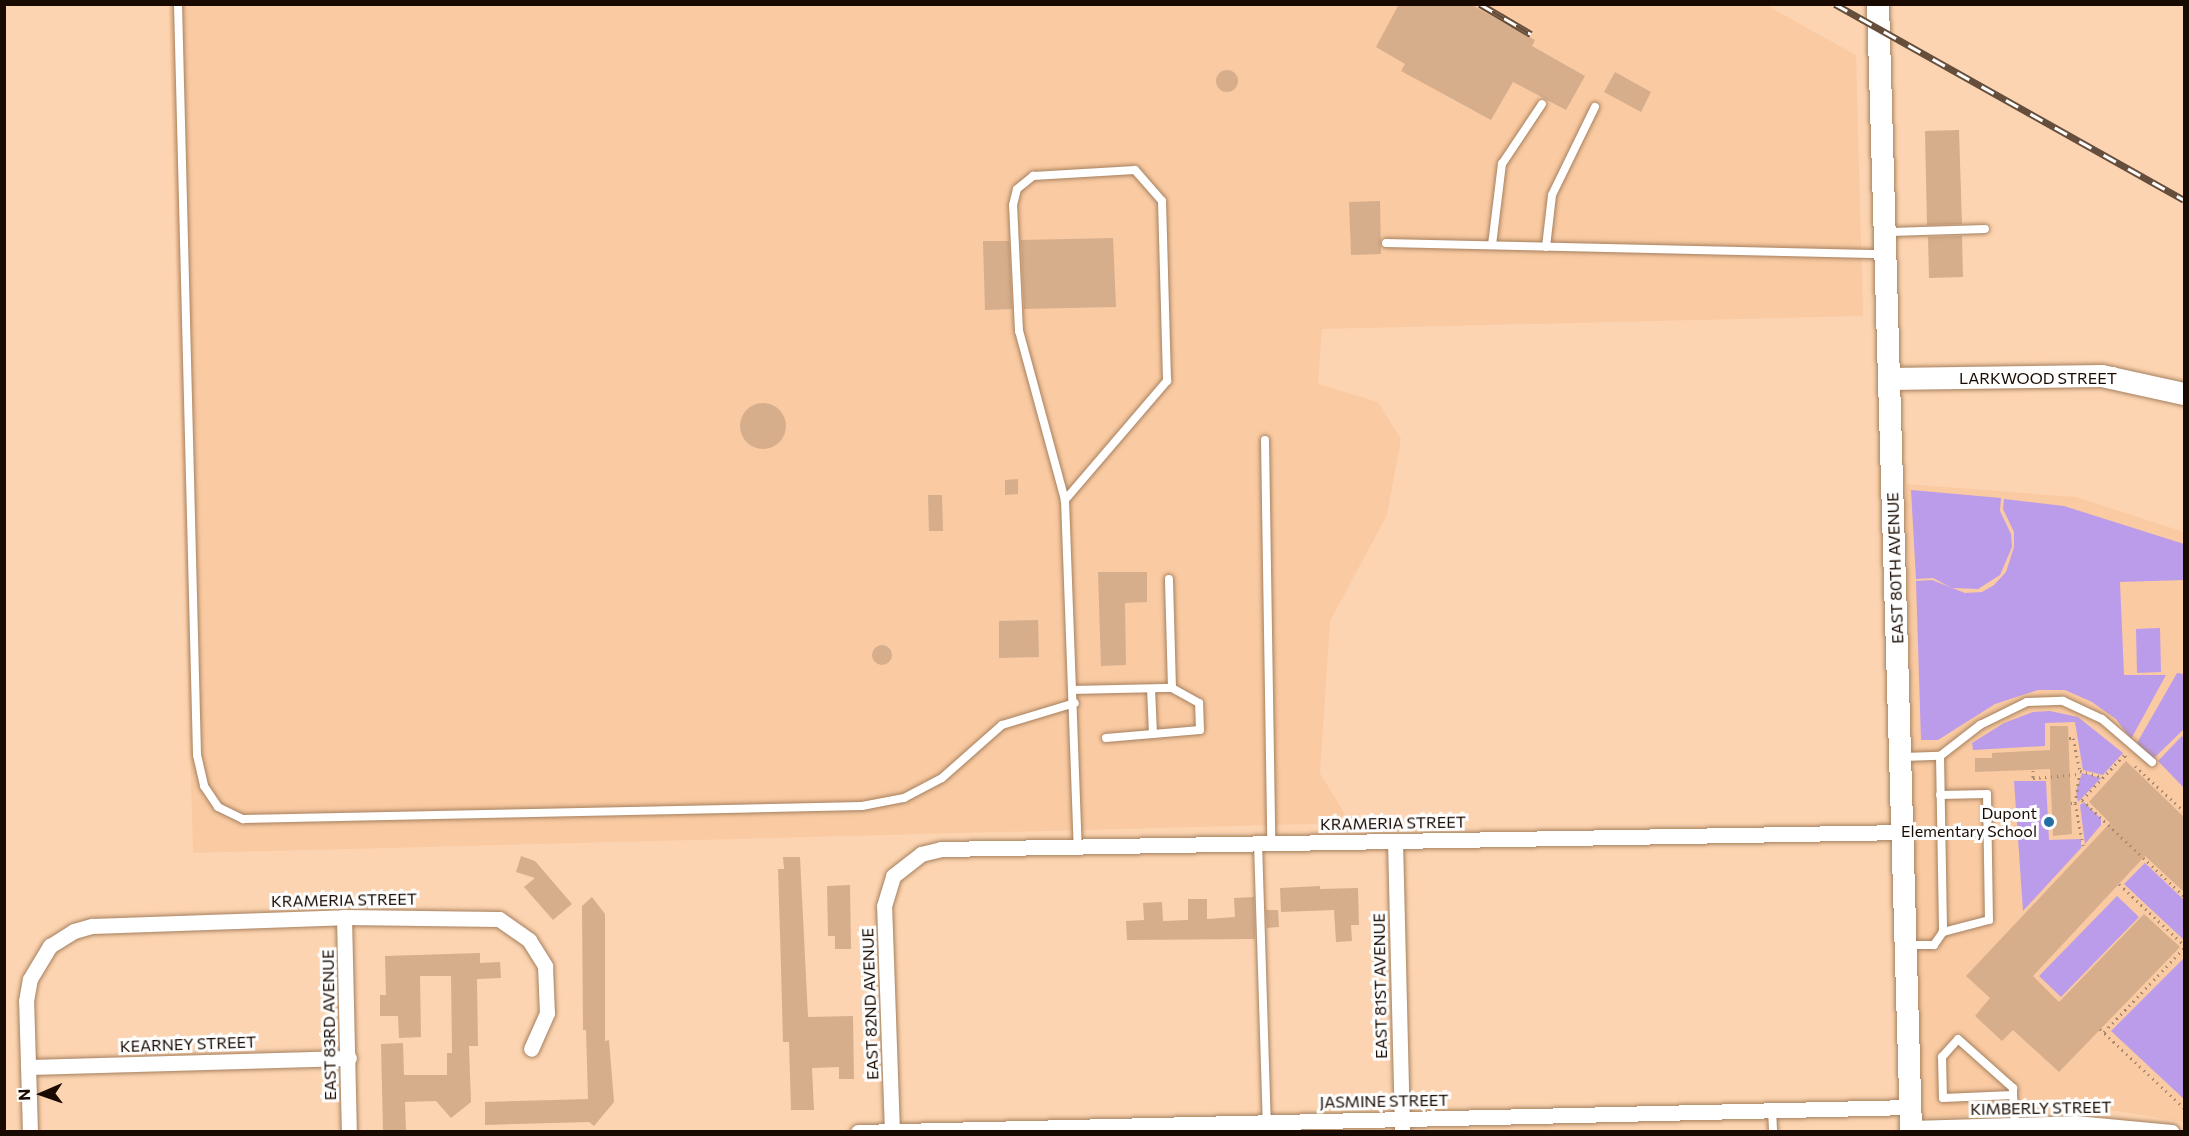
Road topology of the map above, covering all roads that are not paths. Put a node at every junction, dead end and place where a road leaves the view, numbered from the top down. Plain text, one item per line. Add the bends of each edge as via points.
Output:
1 (178, 4) edge
2 (1878, 4) edge
3 (1542, 104) dead end
4 (1595, 107) dead end
5 (1985, 229) dead end
6 (1386, 243) dead end
7 (1884, 243) junction
8 (1492, 245) junction
9 (1546, 247) junction
10 (1889, 379) junction
11 (2184, 394) edge
12 (1265, 440) dead end
13 (1065, 500) junction
14 (1169, 579) dead end
15 (1172, 688) junction
16 (1151, 689) junction
17 (1074, 690) junction
18 (1075, 703) junction
19 (1153, 734) junction
20 (1106, 738) dead end
21 (1940, 756) junction
22 (1901, 757) junction
23 (2152, 762) dead end
24 (1940, 795) junction
25 (1903, 832) junction
26 (1395, 841) junction
27 (1264, 843) junction
28 (1078, 846) junction
29 (892, 876) joint
30 (344, 917) junction
31 (1944, 932) junction
32 (1906, 945) junction
33 (531, 1049) dead end
34 (350, 1058) junction
35 (28, 1067) junction
36 (2013, 1095) junction
37 (1772, 1110) junction
38 (1911, 1122) edge
39 (1402, 1125) edge
40 (1266, 1126) edge
41 (2015, 1126) junction
42 (30, 1131) edge
43 (349, 1131) edge
44 (858, 1131) edge
45 (892, 1131) edge
46 (1773, 1131) edge
47 (2172, 1131) edge

1 - 18 lane via 197,755 204,786 218,807 243,819 862,806 904,798 942,778 1002,725
2 - 7 street, EAST 80TH AVENUE
3 - 8 lane via 1502,164
4 - 9 lane via 1552,195
5 - 7 lane
6 - 8 lane
7 - 9 lane
7 - 10 street, EAST 80TH AVENUE
8 - 9 lane
10 - 11 street, LARKWOOD STREET via 2102,376
10 - 22 street, EAST 80TH AVENUE
12 - 27 lane
13 - 13 lane via 1167,381 1162,201 1135,170 1033,176 1017,189 1013,205 1019,331
13 - 17 lane
14 - 15 lane
15 - 16 lane
15 - 19 lane via 1198,703 1200,730
16 - 17 lane
16 - 19 lane
17 - 18 lane
18 - 28 lane
19 - 20 lane
21 - 22 lane
21 - 23 lane via 1980,725 2027,702 2063,701 2102,719
21 - 24 lane
22 - 25 street, EAST 80TH AVENUE
24 - 31 lane
24 - 31 lane via 1987,794 1989,920
25 - 26 street, KRAMERIA STREET
25 - 32 street, EAST 80TH AVENUE
26 - 27 street, KRAMERIA STREET
26 - 39 street, EAST 81ST AVENUE
27 - 28 street, KRAMERIA STREET
27 - 40 lane
28 - 29 street, KRAMERIA STREET via 940,849 910,859
29 - 45 street, EAST 82ND AVENUE via 884,906
30 - 33 street, KRAMERIA STREET via 489,916 514,927 539,954 548,984 547,1013
30 - 34 street, EAST 83RD AVENUE
30 - 35 street, KRAMERIA STREET via 92,926 57,940 43,953 27,991
31 - 32 lane via 1934,945
32 - 38 street, EAST 80TH AVENUE
34 - 35 street, KEARNEY STREET
34 - 43 street, EAST 83RD AVENUE
35 - 42 street
36 - 36 lane via 2013,1088 1958,1039 1942,1057 1943,1098
36 - 41 lane
37 - 38 street, JASMINE STREET
37 - 39 street, JASMINE STREET
37 - 46 lane
38 - 41 street, KIMBERLY STREET
39 - 40 street, JASMINE STREET
40 - 45 street, JASMINE STREET
41 - 47 street, KIMBERLY STREET via 2116,1124
44 - 45 street, JASMINE STREET

